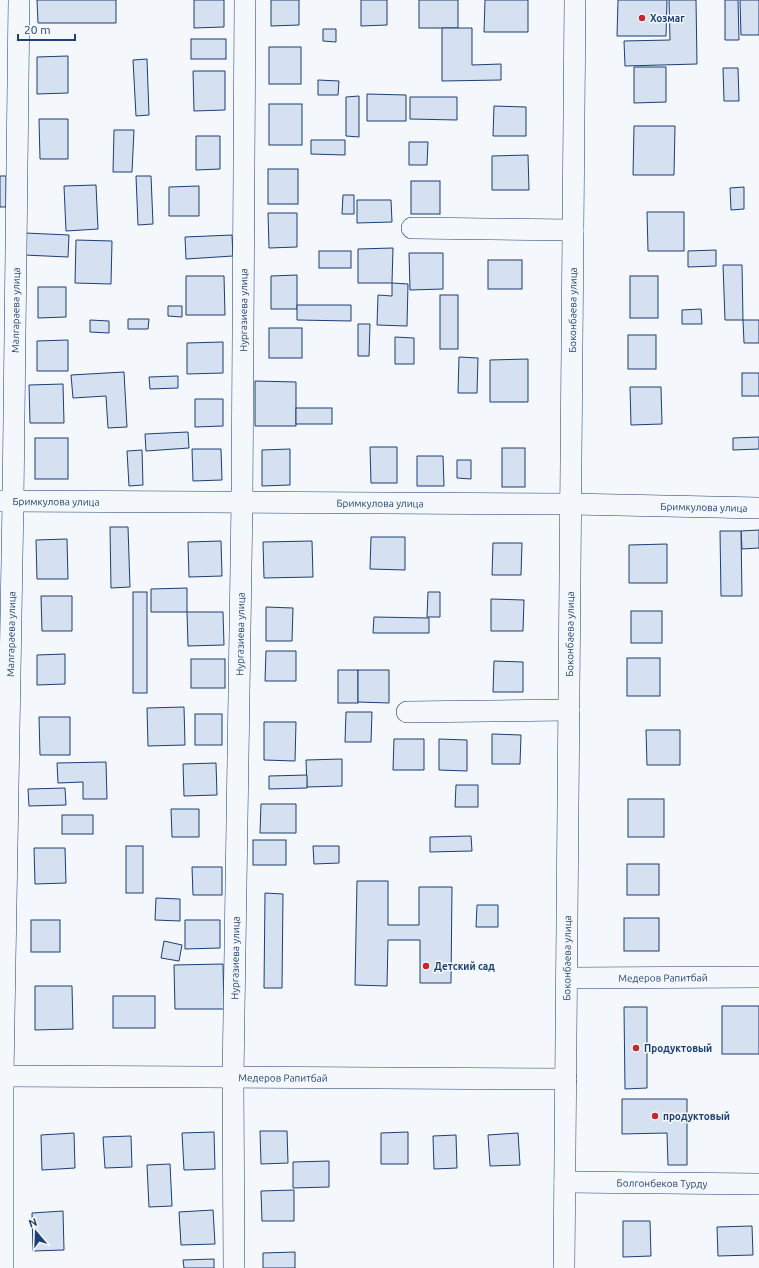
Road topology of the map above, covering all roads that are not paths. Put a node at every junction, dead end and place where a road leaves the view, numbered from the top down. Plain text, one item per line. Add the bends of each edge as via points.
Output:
1 (19, 0) edge
2 (245, 0) edge
3 (575, 0) edge
4 (412, 228) dead end
5 (573, 230) junction
6 (6, 501) edge
7 (242, 502) junction
8 (571, 504) junction
9 (759, 508) edge
10 (569, 710) junction
11 (407, 712) dead end
12 (759, 977) edge
13 (567, 978) junction
14 (1, 1076) edge
15 (233, 1078) junction
16 (566, 1079) junction
17 (565, 1182) junction
18 (759, 1184) edge
19 (3, 1268) edge
20 (234, 1268) edge
21 (564, 1268) edge

1 - 6 street, Малгараева улица
2 - 7 street, Нургазиева улица
3 - 5 street, Боконбаева улица
4 - 5 street
5 - 8 street, Боконбаева улица
6 - 7 street, Бримкулова улица
6 - 14 street, Малгараева улица
7 - 8 street, Бримкулова улица
7 - 15 street, Нургазиева улица
8 - 9 street, Бримкулова улица
8 - 10 street, Боконбаева улица
10 - 11 street
10 - 13 street, Боконбаева улица
12 - 13 street, Медеров Рапитбай
13 - 16 street, Боконбаева улица
14 - 15 street, Медеров Рапитбай
14 - 19 street, Малгараева улица
15 - 16 street, Медеров Рапитбай
15 - 20 street, Нургазиева улица
16 - 17 street, Боконбаева улица
17 - 18 street, Болгонбеков Турду
17 - 21 street, Боконбаева улица

